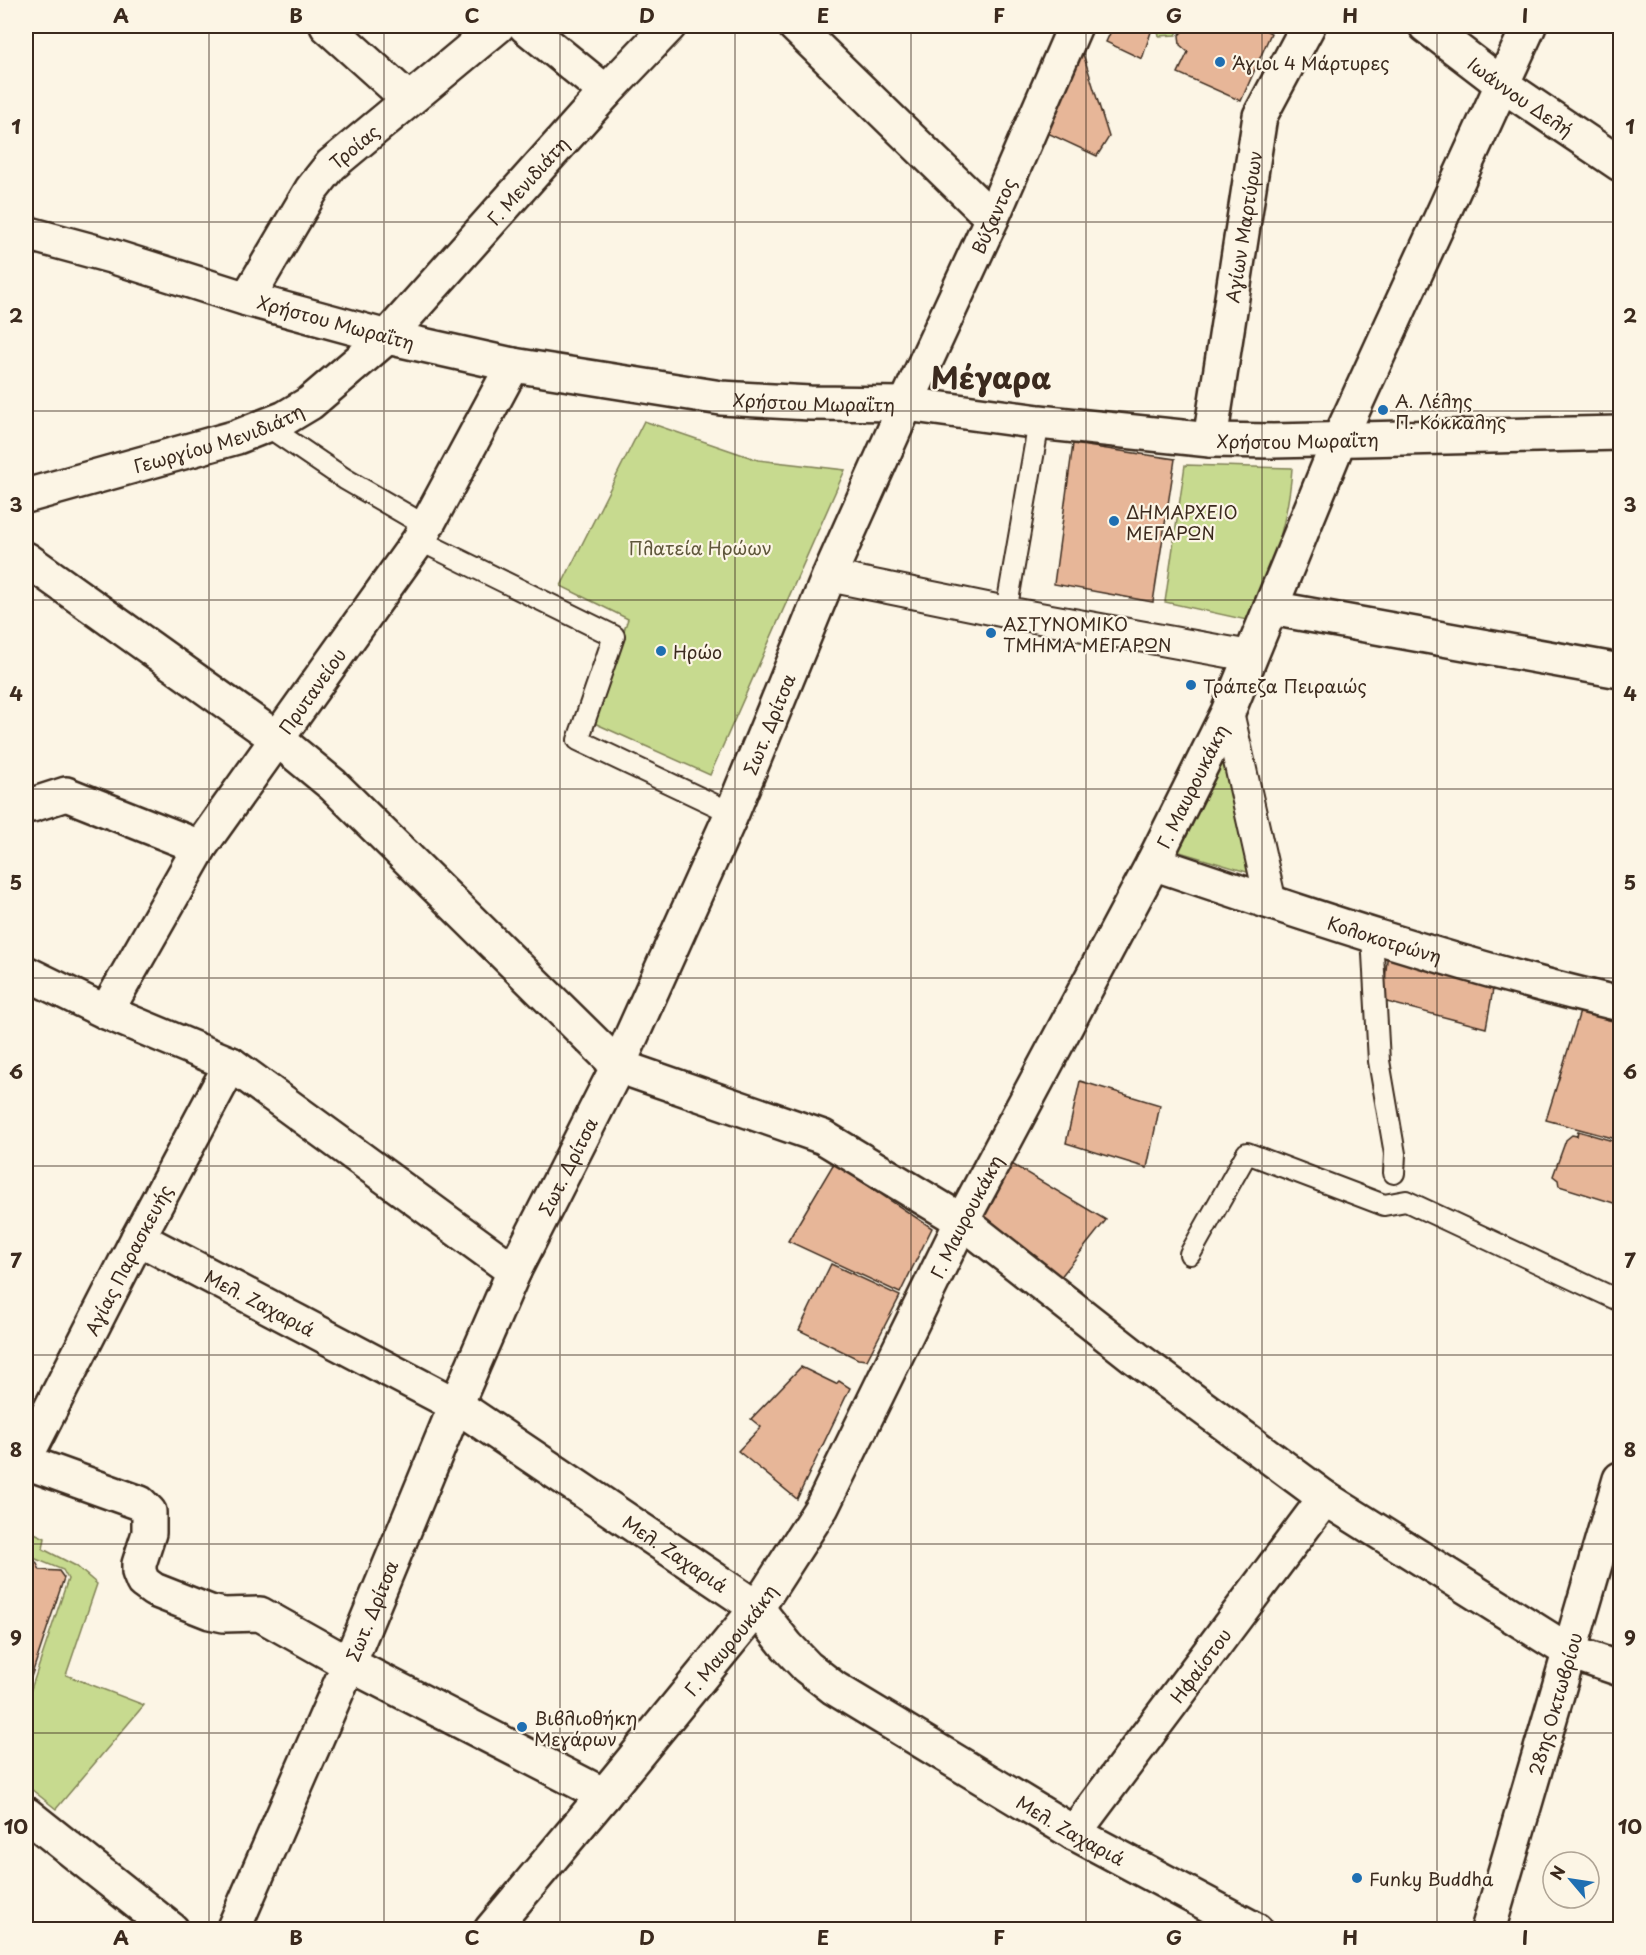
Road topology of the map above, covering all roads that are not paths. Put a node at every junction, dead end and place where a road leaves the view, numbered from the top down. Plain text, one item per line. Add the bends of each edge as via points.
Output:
1 (327, 26) edge
2 (498, 26) edge
3 (525, 26) edge
4 (669, 26) edge
5 (795, 26) edge
6 (1076, 26) edge
7 (1308, 26) edge
8 (1425, 26) edge
9 (1529, 26) edge
10 (1503, 85) junction
11 (606, 92) junction
12 (408, 99) junction
13 (1620, 164) edge
14 (992, 218) junction
15 (26, 233) edge
16 (247, 299) junction
17 (387, 337) junction
18 (513, 365) junction
19 (906, 404) junction
20 (1039, 422) junction
21 (267, 426) junction
22 (1620, 433) edge
23 (1340, 438) junction
24 (1210, 440) junction
25 (26, 496) edge
26 (422, 533) junction
27 (26, 559) edge
28 (829, 576) junction
29 (1271, 608) junction
30 (1006, 612) junction
31 (1250, 656) junction
32 (1620, 671) edge
33 (1228, 712) junction
34 (276, 738) junction
35 (32, 805) dead end
36 (732, 813) junction
37 (200, 847) junction
38 (1153, 863) junction
39 (1272, 903) junction
40 (1372, 936) junction
41 (26, 973) edge
42 (1620, 1004) edge
43 (106, 1012) junction
44 (231, 1064) junction
45 (618, 1066) junction
46 (1394, 1173) dead end
47 (962, 1221) junction
48 (138, 1238) junction
49 (1190, 1254) dead end
50 (514, 1271) junction
51 (1620, 1301) edge
52 (456, 1405) junction
53 (26, 1457) edge
54 (26, 1462) edge
55 (1620, 1479) edge
56 (1325, 1498) junction
57 (757, 1608) junction
58 (1570, 1652) junction
59 (350, 1664) junction
60 (1620, 1669) edge
61 (604, 1795) junction
62 (26, 1814) edge
63 (1074, 1833) junction
64 (172, 1929) edge
65 (233, 1929) edge
66 (491, 1929) edge
67 (1256, 1929) edge
68 (1488, 1929) edge

1 - 12 street
2 - 12 street, Τροίας
3 - 11 street
4 - 11 street, Γ. Μενιδιάτη
5 - 14 street
6 - 14 street, Βύζαντος
7 - 24 street, Αγίων Μαρτύρων via 1260,116
8 - 10 street, Ιωάννου Δελή
9 - 10 street, Γ. Μαυρουκάκη
10 - 13 street, Ιωάννου Δελή
10 - 23 street, Γ. Μαυρουκάκη
11 - 17 street, Γ. Μενιδιάτη
12 - 16 street, Τροίας via 331,165 312,189
14 - 19 street, Βύζαντος
15 - 16 street, Χρήστου Μωραΐτη
16 - 17 street, Χρήστου Μωραΐτη
17 - 18 street, Χρήστου Μωραΐτη
17 - 21 street, Γεωργίου Μενιδιάτη via 310,403
18 - 19 street, Χρήστου Μωραΐτη via 722,398
18 - 26 street, Πρυτανείου
19 - 20 street, Χρήστου Μωραΐτη
19 - 28 street, Σωτ. Δρίτσα
20 - 24 street, Χρήστου Μωραΐτη
20 - 30 lane
21 - 25 street, Γεωργίου Μενιδιάτη
21 - 26 lane
22 - 23 street, Χρήστου Μωραΐτη
23 - 24 street, Χρήστου Μωραΐτη
23 - 29 street, Γ. Μαυρουκάκη
26 - 34 street, Πρυτανείου
26 - 36 lane via 614,636 578,740
27 - 34 street
28 - 30 street
28 - 36 street, Σωτ. Δρίτσα
29 - 31 street, Γ. Μαυρουκάκη
29 - 32 street
30 - 31 street
31 - 33 street, Γ. Μαυρουκάκη
33 - 38 street, Γ. Μαυρουκάκη
33 - 39 street
34 - 37 street, Πρυτανείου
34 - 45 street via 333,785
35 - 37 street via 66,794
36 - 45 street, Σωτ. Δρίτσα
37 - 43 street, Πρυτανείου
38 - 39 street, Κολοκοτρώνη
38 - 47 street, Γ. Μαυρουκάκη
39 - 40 street, Κολοκοτρώνη
40 - 42 street, Κολοκοτρώνη
40 - 46 lane via 1378,1060 1395,1154
41 - 43 street
43 - 44 street
44 - 48 street, Αγίας Παρασκευής
44 - 50 street
45 - 47 street via 823,1137
45 - 50 street, Σωτ. Δρίτσα
47 - 56 street via 1136,1358
47 - 57 street, Γ. Μαυρουκάκη via 822,1507
48 - 52 street, Μελ. Ζαχαριά
48 - 53 street, Αγίας Παρασκευής
49 - 51 lane via 1247,1153 1384,1205 1406,1201
50 - 52 street, Σωτ. Δρίτσα
52 - 57 street, Μελ. Ζαχαριά
52 - 59 street, Σωτ. Δρίτσα
54 - 59 street via 140,1503 148,1512 149,1533 140,1572 143,1582 154,1590 210,1612 260,1614
55 - 58 street, 28ης Οκτωβρίου
56 - 58 street
56 - 63 street, Ηφαίστου
57 - 61 street, Γ. Μαυρουκάκη
57 - 63 street, Μελ. Ζαχαριά via 807,1667 834,1688
58 - 60 street
58 - 68 street, 28ης Οκτωβρίου
59 - 61 street
59 - 65 street, Σωτ. Δρίτσα
61 - 66 street, Γ. Μαυρουκάκη
62 - 64 street
63 - 67 street, Μελ. Ζαχαριά

